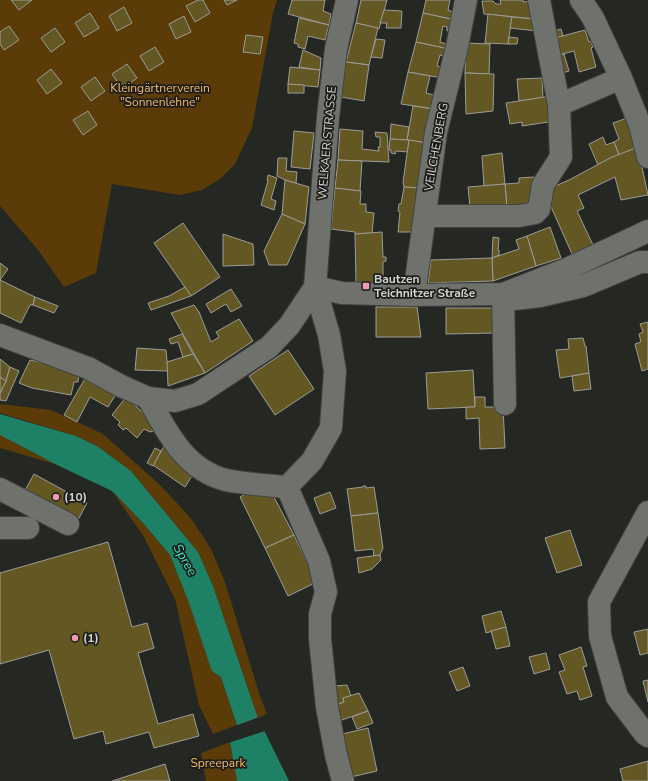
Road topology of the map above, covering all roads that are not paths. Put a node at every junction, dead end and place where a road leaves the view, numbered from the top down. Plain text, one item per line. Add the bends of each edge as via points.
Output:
1 (347, 0) edge
2 (466, 0) edge
3 (539, 0) edge
4 (581, 0) edge
5 (621, 78) junction
6 (559, 105) junction
7 (648, 157) edge
8 (425, 216) junction
9 (648, 231) edge
10 (648, 262) edge
11 (315, 287) junction
12 (503, 294) junction
13 (414, 295) junction
14 (0, 335) edge
15 (148, 398) junction
16 (505, 404) dead end
17 (287, 487) junction
18 (0, 489) edge
19 (648, 512) edge
20 (68, 524) dead end
21 (0, 528) edge
22 (28, 528) dead end
23 (648, 736) edge
24 (342, 781) edge

1 - 11 street, WELKAER STRASSE via 336,48
2 - 8 street, VEILCHENBERG via 436,132
3 - 6 street
4 - 5 street via 593,18
5 - 6 street
5 - 7 street via 640,125
6 - 8 street via 562,157 543,185 541,204 535,213 519,216
8 - 13 street, VEILCHENBERG
9 - 12 street via 567,269
10 - 12 street via 640,262 583,286 540,296 515,299
11 - 13 street via 342,293
11 - 15 street via 289,326 268,347 232,372 198,394 181,400
11 - 17 street via 329,335 334,371 331,428 312,461
12 - 13 street
12 - 16 street
14 - 15 street via 88,368
15 - 17 street via 181,453 202,471 226,480
17 - 24 street via 319,561 326,592 320,614 320,639 327,707
18 - 20 street
19 - 23 street via 599,602 600,636 617,697
21 - 22 street

